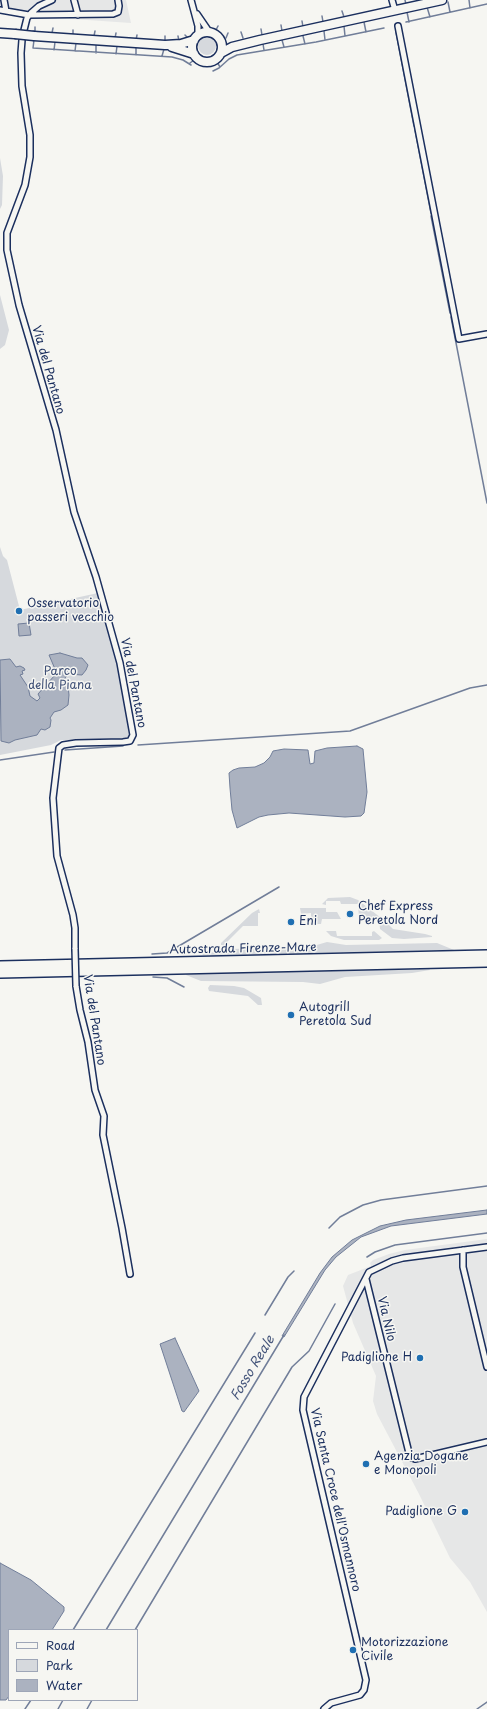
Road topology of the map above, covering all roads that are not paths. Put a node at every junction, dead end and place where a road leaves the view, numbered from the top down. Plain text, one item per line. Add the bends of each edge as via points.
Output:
1 (4, 0) edge
2 (52, 0) edge
3 (74, 0) edge
4 (118, 0) edge
5 (191, 0) edge
6 (392, 0) edge
7 (442, 0) edge
8 (397, 8) junction
9 (3, 11) edge
10 (195, 11) junction
11 (29, 15) junction
12 (78, 15) junction
13 (398, 26) dead end
14 (24, 30) dead end
15 (0, 33) edge
16 (210, 33) junction
17 (196, 38) junction
18 (219, 38) junction
19 (22, 40) dead end
20 (250, 42) junction
21 (165, 45) junction
22 (221, 53) junction
23 (194, 54) junction
24 (487, 334) edge
25 (487, 955) edge
26 (487, 962) edge
27 (0, 966) edge
28 (0, 973) edge
29 (487, 1247) edge
30 (463, 1250) junction
31 (130, 1274) dead end
32 (366, 1278) junction
33 (487, 1367) edge
34 (487, 1442) edge
35 (324, 1709) edge

1 - 9 street
2 - 11 street via 39,6
3 - 12 street
4 - 12 street via 118,12 113,14
5 - 10 street
6 - 8 street
7 - 8 main road
8 - 20 main road via 386,13
9 - 11 street
10 - 16 street
10 - 17 street via 198,26
11 - 12 street
11 - 14 street
13 - 24 street via 459,339
15 - 21 main road, bridge
16 - 17 main road via 206,32
16 - 18 main road
17 - 21 main road via 181,44
17 - 23 main road via 192,45
18 - 20 main road via 231,42
18 - 22 main road via 222,45
19 - 31 street, Via del Pantano, bridge via 22,86 30,134 30,157 25,185 7,233 7,250 19,306 56,430 74,512 119,657 133,735 130,741 76,743 59,748 53,798 57,856 75,928 78,999 95,1090 104,1116 103,1135
20 - 22 main road
21 - 23 main road
22 - 23 main road via 209,62 199,60
25 - 27 highway, Autostrada Firenze-Mare
26 - 28 highway, Autostrada Firenze-Mare
29 - 30 street
30 - 32 street via 392,1261 370,1271
30 - 33 street via 463,1266
32 - 34 street, Via Nilo via 408,1455 413,1459
32 - 35 street, Via Santa Croce dell'Osmannoro via 302,1402 365,1673 363,1692 330,1704

